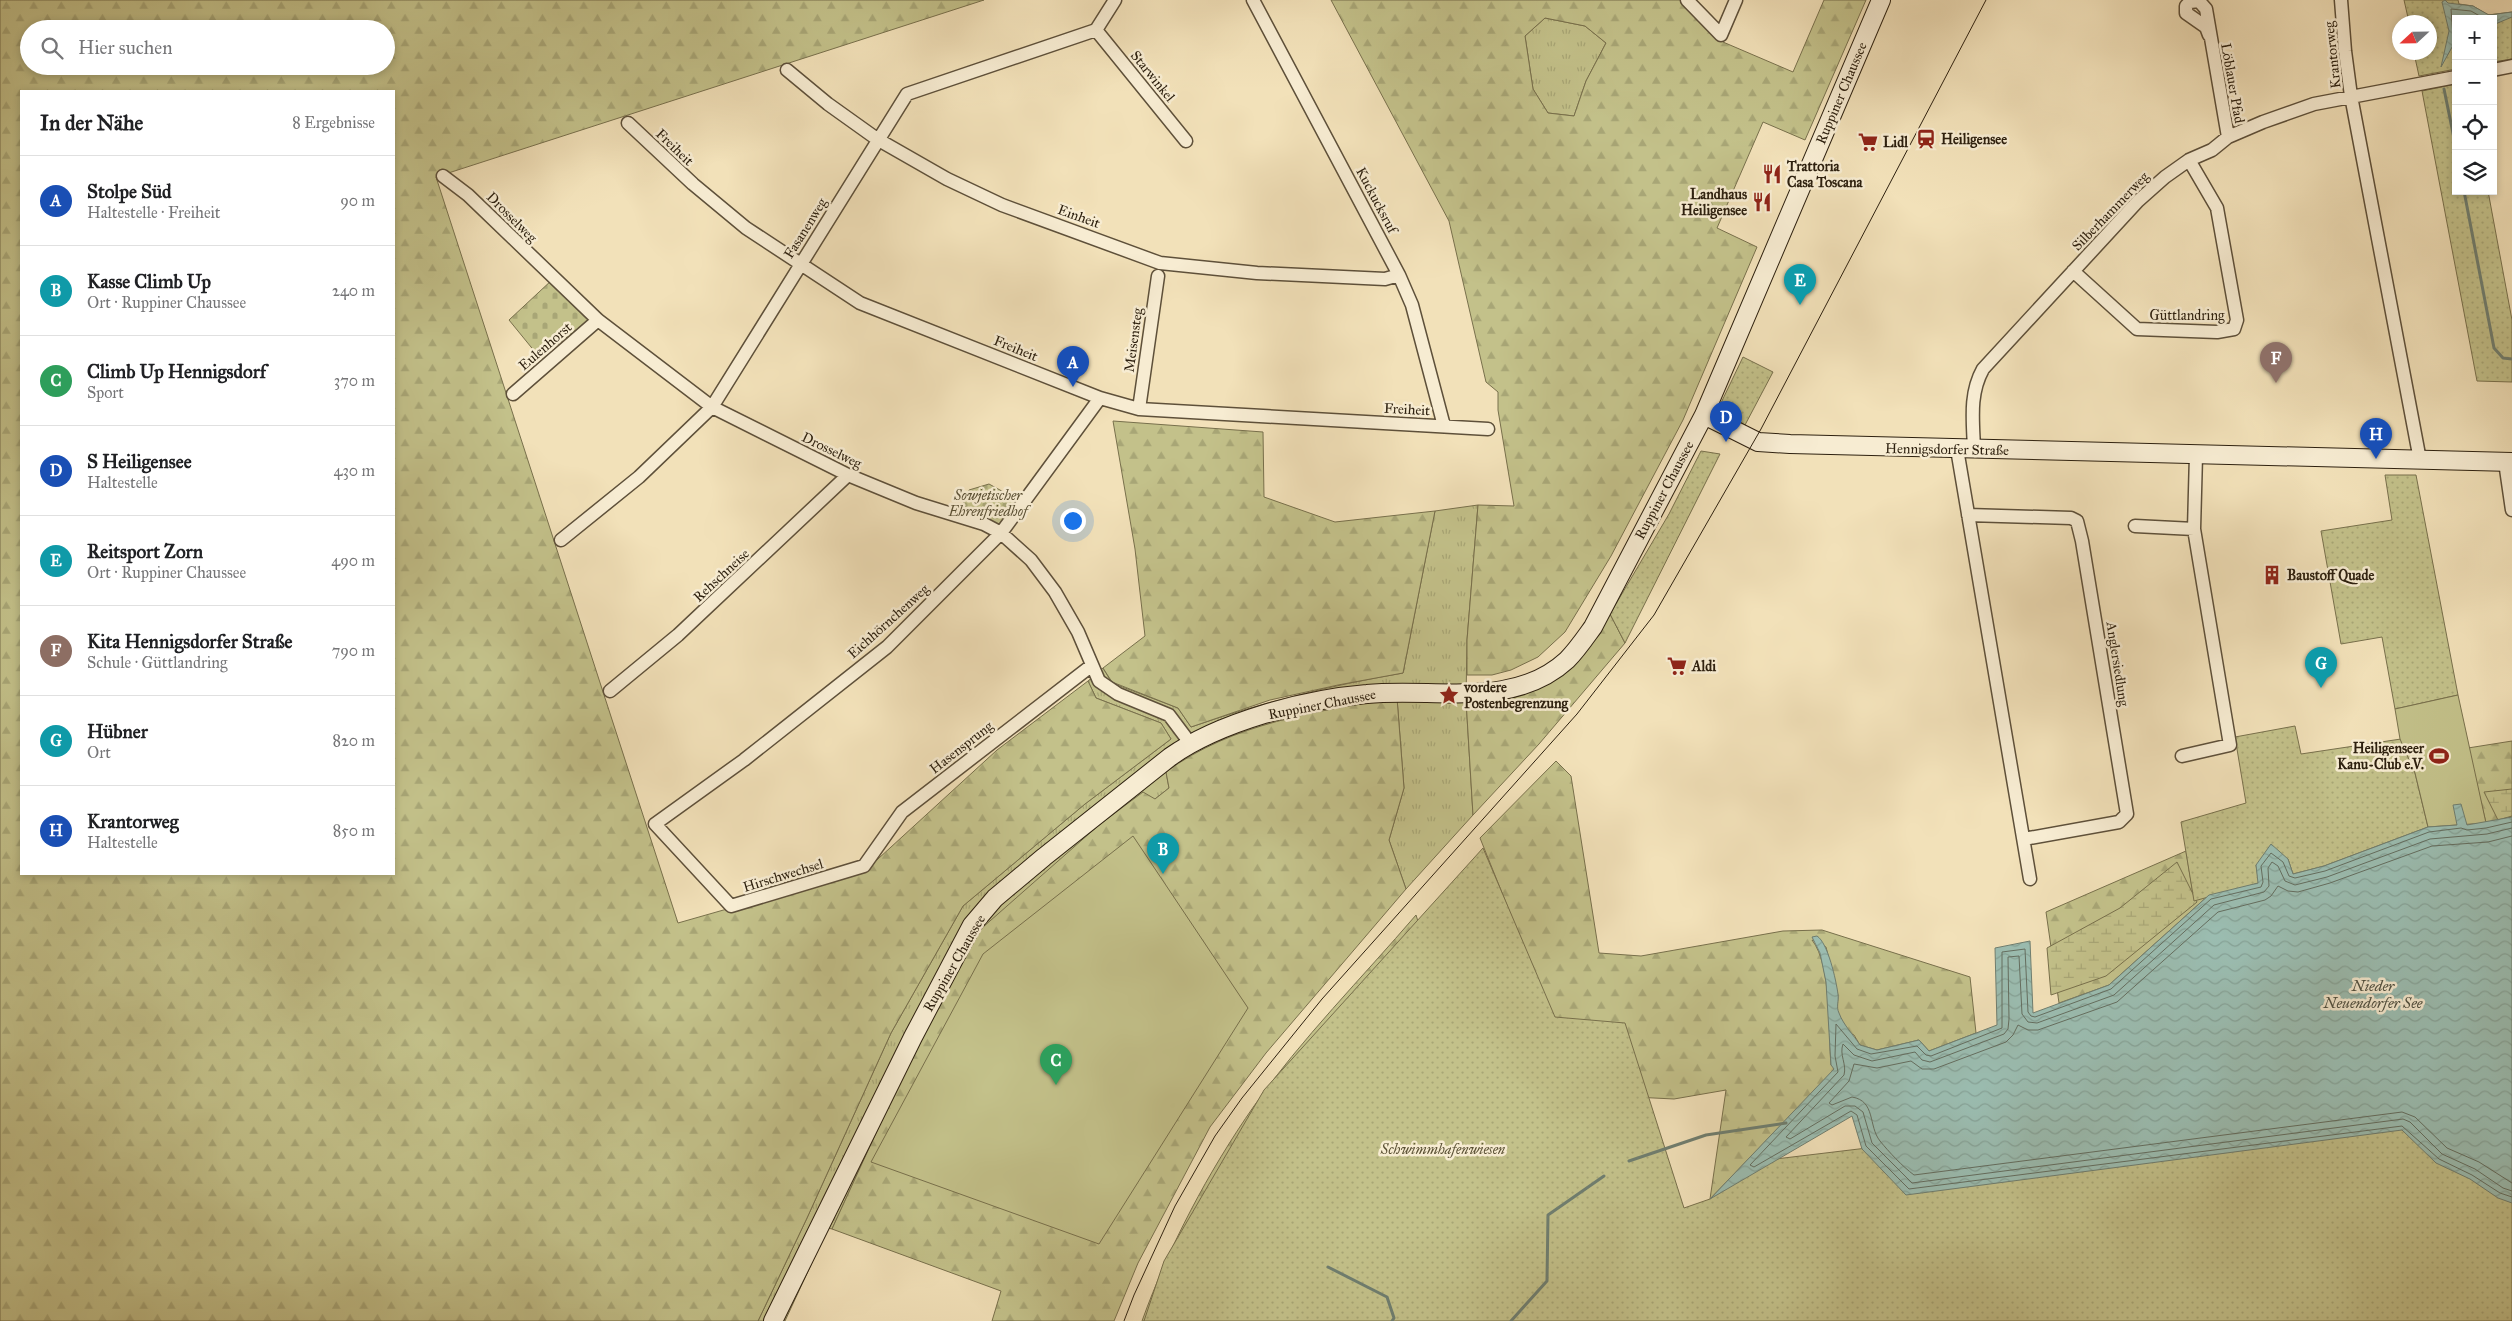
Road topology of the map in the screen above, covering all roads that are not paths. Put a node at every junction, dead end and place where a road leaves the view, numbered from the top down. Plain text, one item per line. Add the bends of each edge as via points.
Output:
1 (1115, 0) edge
2 (1253, 0) edge
3 (1687, 0) edge
4 (1736, 0) edge
5 (1881, 0) edge
6 (2341, 0) edge
7 (1096, 30) junction
8 (2209, 35) dead end
9 (2512, 66) edge
10 (2497, 69) edge
11 (787, 70) dead end
12 (2452, 78) edge
13 (2351, 96) junction
14 (628, 123) dead end
15 (2228, 137) junction
16 (877, 139) junction
17 (1186, 140) dead end
18 (2189, 160) junction
19 (443, 176) dead end
20 (800, 266) junction
21 (2073, 271) junction
22 (1158, 276) dead end
23 (1399, 276) junction
24 (598, 320) junction
25 (512, 394) dead end
26 (1100, 398) junction
27 (712, 407) junction
28 (1139, 409) junction
29 (1704, 415) junction
30 (1444, 426) junction
31 (1488, 429) dead end
32 (1966, 449) junction
33 (2196, 455) junction
34 (2420, 460) junction
35 (2509, 462) edge
36 (848, 476) junction
37 (2512, 510) edge
38 (1968, 515) junction
39 (2135, 526) dead end
40 (2194, 529) junction
41 (1002, 533) junction
42 (561, 540) dead end
43 (1091, 666) junction
44 (610, 691) dead end
45 (1190, 743) junction
46 (2182, 756) dead end
47 (655, 824) joint
48 (2024, 839) junction
49 (864, 866) joint
50 (2030, 879) dead end
51 (773, 1321) edge

1 - 7 street
2 - 23 street, Kuckucksruf
3 - 4 street via 1721,35
5 - 29 main road, Ruppiner Chaussee
6 - 13 street, Krantorweg
7 - 16 street, Fasanenweg via 907,94
7 - 17 street, Starwinkel
8 - 15 street, Löblauer Pfad
9 - 10 street
11 - 16 street, Einheit
12 - 13 street, Silberhammerweg
13 - 15 street, Silberhammerweg via 2298,109
13 - 34 street, Krantorweg
14 - 20 street, Freiheit via 700,190
15 - 18 street, Silberhammerweg via 2212,150
16 - 20 street, Fasanenweg
16 - 23 street, Einheit via 947,180 1160,263 1257,273 1385,279
18 - 21 street, Silberhammerweg via 2138,201
18 - 21 street, Güttlandring via 2214,199 2220,218 2237,320 2234,329 2217,332 2137,329
19 - 24 street, Drosselweg via 468,195
20 - 26 street, Freiheit via 860,303
20 - 27 street, Fasanenweg
21 - 32 street, Silberhammerweg via 1983,369 1975,383
22 - 28 street, Meisensteg
23 - 30 street, Kuckucksruf via 1412,305
24 - 25 street, Eulenhorst
24 - 27 street, Drosselweg
26 - 28 street, Freiheit
26 - 41 street, Eichhörnchenweg
27 - 36 street, Drosselweg
27 - 42 street, Fasanenweg via 639,477
28 - 30 street, Freiheit
29 - 32 main road, Hennigsdorfer Straße via 1758,442
29 - 45 main road, Ruppiner Chaussee via 1593,627 1575,652 1558,667 1513,689 1388,692 1340,698 1254,718
30 - 31 street, Freiheit
32 - 33 main road, Hennigsdorfer Straße
32 - 38 street
33 - 34 main road, Hennigsdorfer Straße
33 - 40 street
34 - 35 main road, Hennigsdorfer Straße
35 - 37 street
36 - 41 street, Drosselweg
36 - 44 street, Rehschneise via 678,635
38 - 48 street
38 - 48 street, Anglersiedlung via 2071,518 2077,521 2082,541 2127,814 2119,822
39 - 40 street
40 - 46 street via 2230,745
41 - 43 street, Drosselweg via 1056,592 1078,632
41 - 47 street, Eichhörnchenweg via 887,647 744,760
43 - 45 street, Drosselweg via 1106,688 1169,715
43 - 49 street, Hasensprung via 902,812
45 - 51 main road, Ruppiner Chaussee via 1044,857 995,898 972,925
47 - 49 street, Hirschwechsel via 731,906
48 - 50 street

